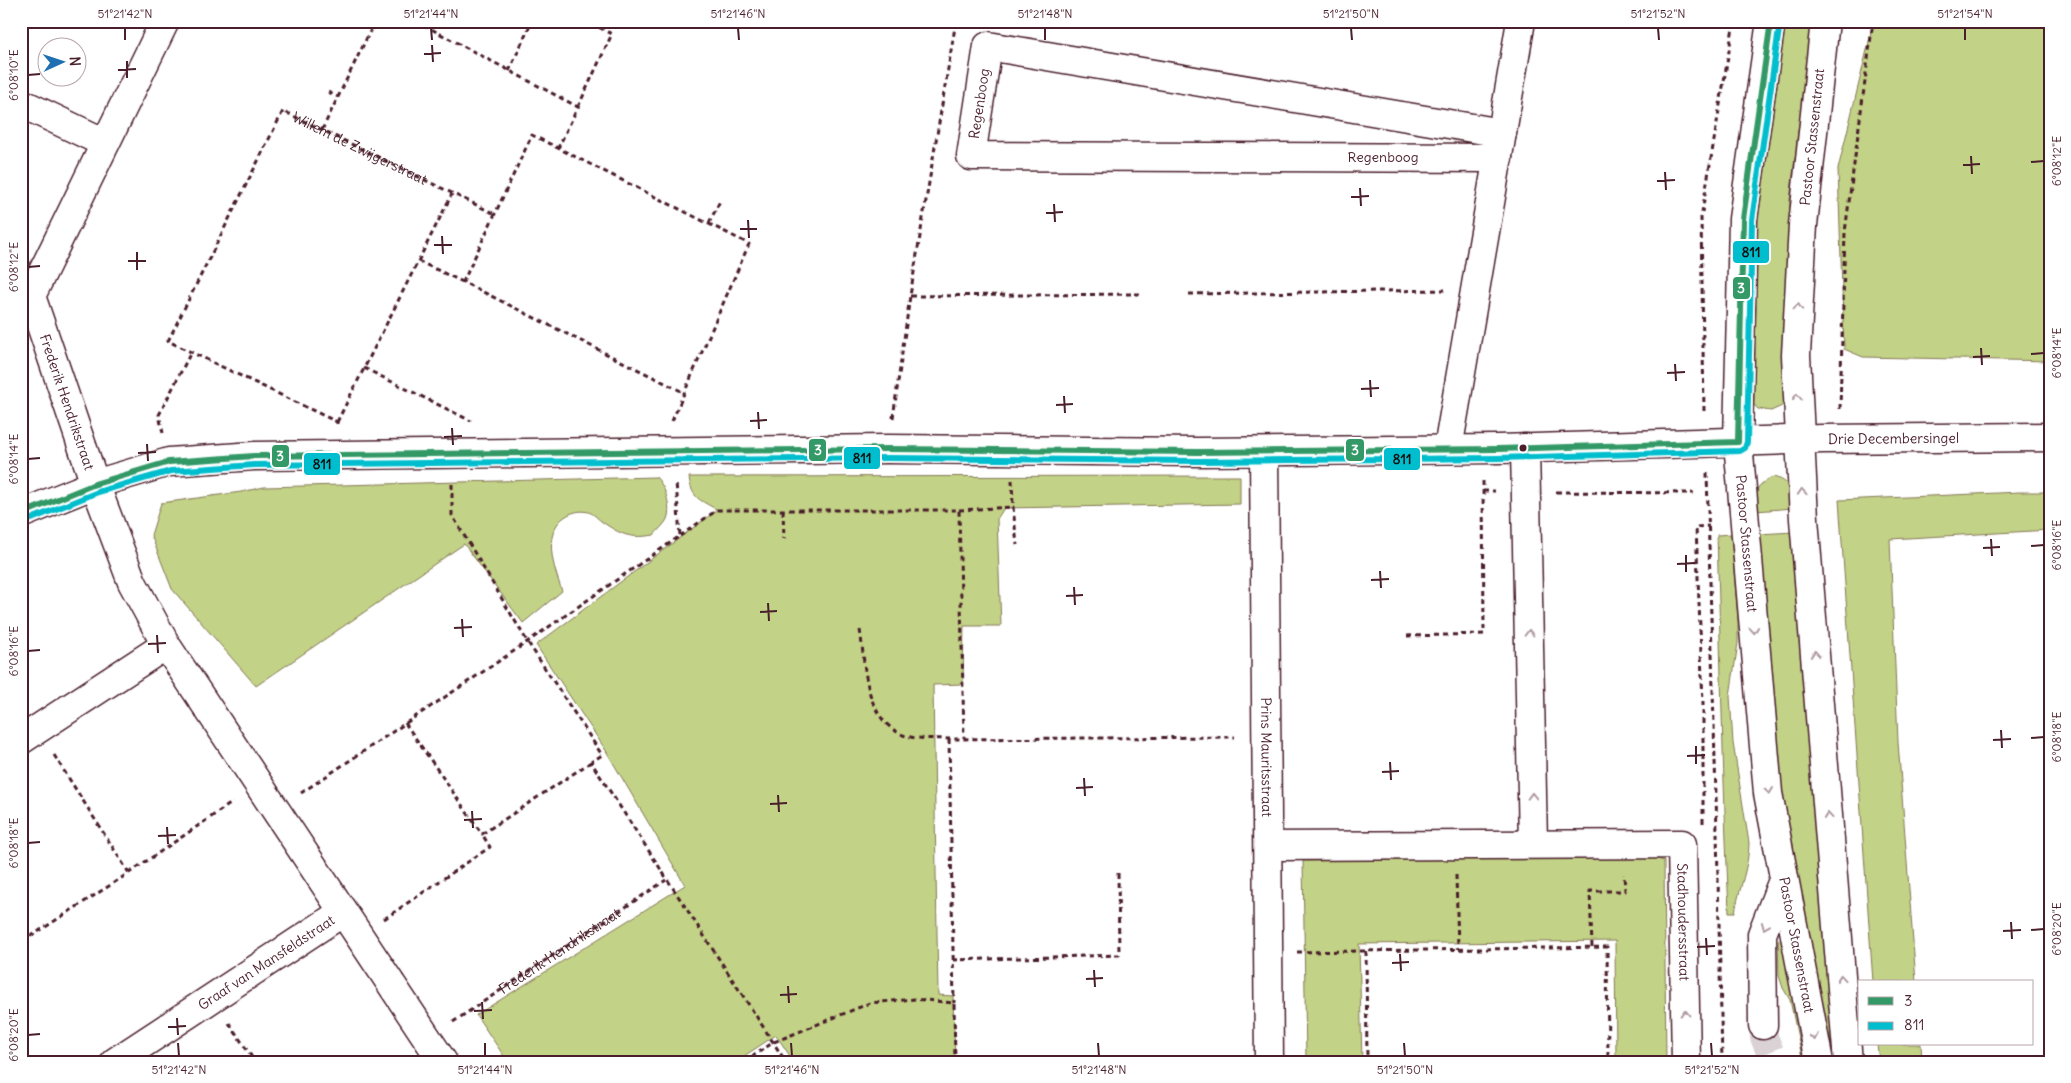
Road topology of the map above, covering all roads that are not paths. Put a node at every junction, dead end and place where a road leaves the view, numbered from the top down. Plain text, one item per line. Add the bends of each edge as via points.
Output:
1 (165, 21) edge
2 (1521, 21) edge
3 (1771, 21) edge
4 (1825, 21) edge
5 (21, 103) edge
6 (105, 143) junction
7 (1500, 145) junction
8 (2050, 437) edge
9 (1799, 440) junction
10 (1738, 442) junction
11 (1525, 448) junction
12 (1448, 449) junction
13 (1264, 452) junction
14 (95, 484) junction
15 (21, 514) edge
16 (166, 645) junction
17 (30, 735) edge
18 (1533, 844) junction
19 (1268, 846) junction
20 (1784, 880) junction
21 (343, 912) junction
22 (1764, 1025) tunnel mouth
23 (115, 1062) edge
24 (443, 1062) edge
25 (1269, 1062) edge
26 (1686, 1062) edge
27 (1819, 1062) edge
28 (1848, 1062) edge

1 - 6 street, Frederik Hendrikstraat
2 - 7 street
3 - 10 street, Pastoor Stassenstraat via 1743,219
9 -> 4 street, Pastoor Stassenstraat via 1796,355 1803,225
5 - 6 street
6 - 14 street, Frederik Hendrikstraat via 31,296
7 - 7 street, Regenboog via 988,46 971,156
7 - 12 street
8 - 9 street, Drie Decembersingel
9 - 10 street, Drie Decembersingel
28 -> 9 street, Pastoor Stassenstraat
10 - 11 street
10 -> 20 street, Pastoor Stassenstraat via 1768,793
11 - 12 street
18 -> 11 street
12 - 13 street
13 - 14 street via 888,449 254,456 169,462
13 - 19 street, Prins Mauritsstraat
14 - 15 street
14 - 16 street, Frederik Hendrikstraat via 132,582
16 - 17 street
16 - 21 street, Frederik Hendrikstraat
18 - 19 street, Stadhoudersstraat
26 -> 18 street, Stadhoudersstraat via 1682,844
19 - 25 street, Prins Mauritsstraat
20 -> 22 street via 1762,934
20 -> 27 street, Pastoor Stassenstraat
21 - 23 street, Graaf van Mansfeldstraat
21 - 24 street, Frederik Hendrikstraat

